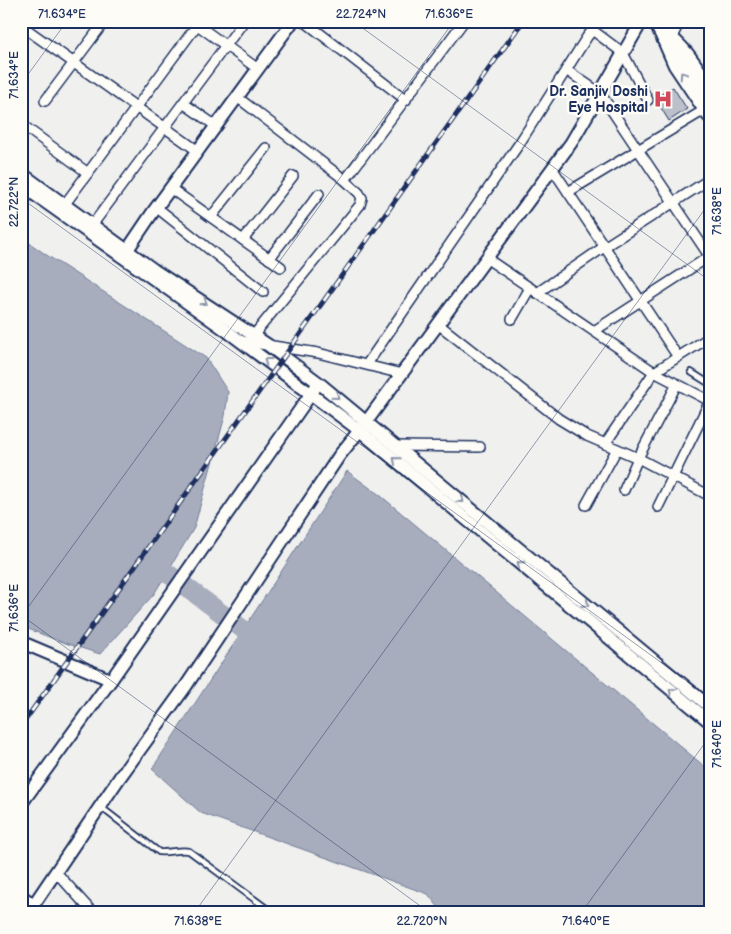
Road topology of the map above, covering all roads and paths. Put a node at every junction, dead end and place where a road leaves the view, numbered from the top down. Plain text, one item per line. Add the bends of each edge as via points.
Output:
1 (105, 21) edge
2 (244, 21) edge
3 (293, 21) edge
4 (304, 21) edge
5 (464, 21) edge
6 (642, 21) edge
7 (680, 21) edge
8 (196, 22) edge
9 (23, 25) edge
10 (663, 31) edge
11 (226, 46) junction
12 (623, 54) junction
13 (74, 63) junction
14 (258, 69) junction
15 (566, 70) junction
16 (709, 87) edge
17 (600, 92) junction
18 (237, 97) junction
19 (406, 100) junction
20 (648, 100) dead end
21 (45, 101) dead end
22 (183, 102) junction
23 (136, 107) junction
24 (708, 112) edge
25 (21, 124) edge
26 (216, 126) junction
27 (165, 127) junction
28 (266, 148) dead end
29 (198, 150) junction
30 (638, 150) junction
31 (552, 168) junction
32 (88, 172) junction
33 (21, 173) edge
34 (293, 176) dead end
35 (710, 179) edge
36 (345, 180) junction
37 (21, 184) edge
38 (170, 188) junction
39 (568, 192) junction
40 (319, 194) dead end
41 (673, 203) junction
42 (65, 204) junction
43 (156, 207) junction
44 (211, 217) junction
45 (93, 224) junction
46 (243, 240) junction
47 (604, 247) junction
48 (125, 253) junction
49 (710, 256) edge
50 (486, 258) junction
51 (269, 259) junction
52 (281, 267) dead end
53 (534, 291) junction
54 (263, 292) dead end
55 (640, 301) junction
56 (512, 319) dead end
57 (438, 324) junction
58 (594, 331) junction
59 (253, 336) junction
60 (710, 337) edge
61 (241, 340) junction
62 (268, 344) junction
63 (678, 357) junction
64 (367, 364) junction
65 (654, 372) junction
66 (691, 372) dead end
67 (402, 374) junction
68 (319, 382) junction
69 (677, 384) junction
70 (710, 384) edge
71 (311, 394) junction
72 (710, 401) edge
73 (367, 421) junction
74 (360, 430) junction
75 (605, 444) junction
76 (397, 446) junction
77 (480, 447) dead end
78 (617, 449) junction
79 (638, 458) junction
80 (673, 476) junction
81 (710, 484) edge
82 (624, 490) dead end
83 (707, 495) edge
84 (586, 505) dead end
85 (658, 507) dead end
86 (549, 580) junction
87 (23, 646) edge
88 (111, 680) junction
89 (710, 706) edge
90 (710, 722) edge
91 (21, 804) edge
92 (100, 807) junction
93 (56, 872) junction
94 (21, 896) edge
95 (31, 909) edge
96 (93, 913) edge
97 (273, 913) edge

1 - 13 street
2 - 11 street
3 - 14 street
4 - 19 street
5 - 19 street
6 - 12 street
7 - 10 street
8 - 11 street
8 - 23 street
9 - 13 street
10 - 16 highway via 688,57
24 -> 10 highway via 676,64
11 - 14 street
11 - 22 street
12 - 15 street via 591,32
12 - 17 street
12 - 20 street
13 - 21 street
13 - 23 street
14 - 18 street
15 - 17 street
15 - 64 street via 520,144
17 - 30 street
17 - 31 street via 571,143
18 - 26 street
18 - 36 street
19 - 36 street
22 - 26 street
22 - 27 street
23 - 27 street
23 - 32 street
24 - 30 street
25 - 32 street
26 - 29 street
27 - 29 street
27 - 45 street
28 - 44 street
29 - 38 street
30 - 39 street
30 - 41 street
31 - 39 street
31 - 50 street
32 - 42 street
33 - 42 street
34 - 46 street
35 - 41 street
36 - 59 street via 359,193 362,198 360,205
37 - 48 street
38 - 43 street
38 - 44 street
39 - 47 street
40 - 51 street
41 - 47 street
41 - 49 street
42 - 45 street
43 - 48 street
43 - 54 street
44 - 46 street
45 - 48 street
46 - 51 street
47 - 53 street
47 - 55 street
48 -> 59 street via 218,310
48 - 61 street
49 - 55 street
50 - 53 street
50 - 57 street
51 - 52 street
53 - 56 street
53 - 58 street
55 - 58 street
55 - 63 street
57 - 67 street
57 - 75 street via 559,419
58 - 65 street
59 - 62 street
60 - 63 street
61 - 62 street
71 -> 61 street
62 - 64 street
62 - 68 street
63 - 65 street
64 - 67 street
65 - 69 street
65 - 75 street
66 - 70 lane
67 - 73 street
68 - 71 street
68 -> 73 street
69 - 72 street
69 - 79 street
71 - 74 street
71 - 88 street
72 - 80 street
73 - 74 street
73 - 76 street
86 -> 74 street
74 - 92 street via 339,456 186,686
75 - 78 street
76 - 77 street
76 -> 86 street
78 - 79 street
78 - 84 street
79 - 80 street
79 - 82 street
80 - 83 street
80 - 85 street
81 - 83 street
86 -> 89 street
90 -> 86 street
87 - 88 street
88 - 91 street
92 - 93 street
92 - 97 lane via 159,852 189,851
93 - 95 street
93 - 96 street
94 - 95 street

